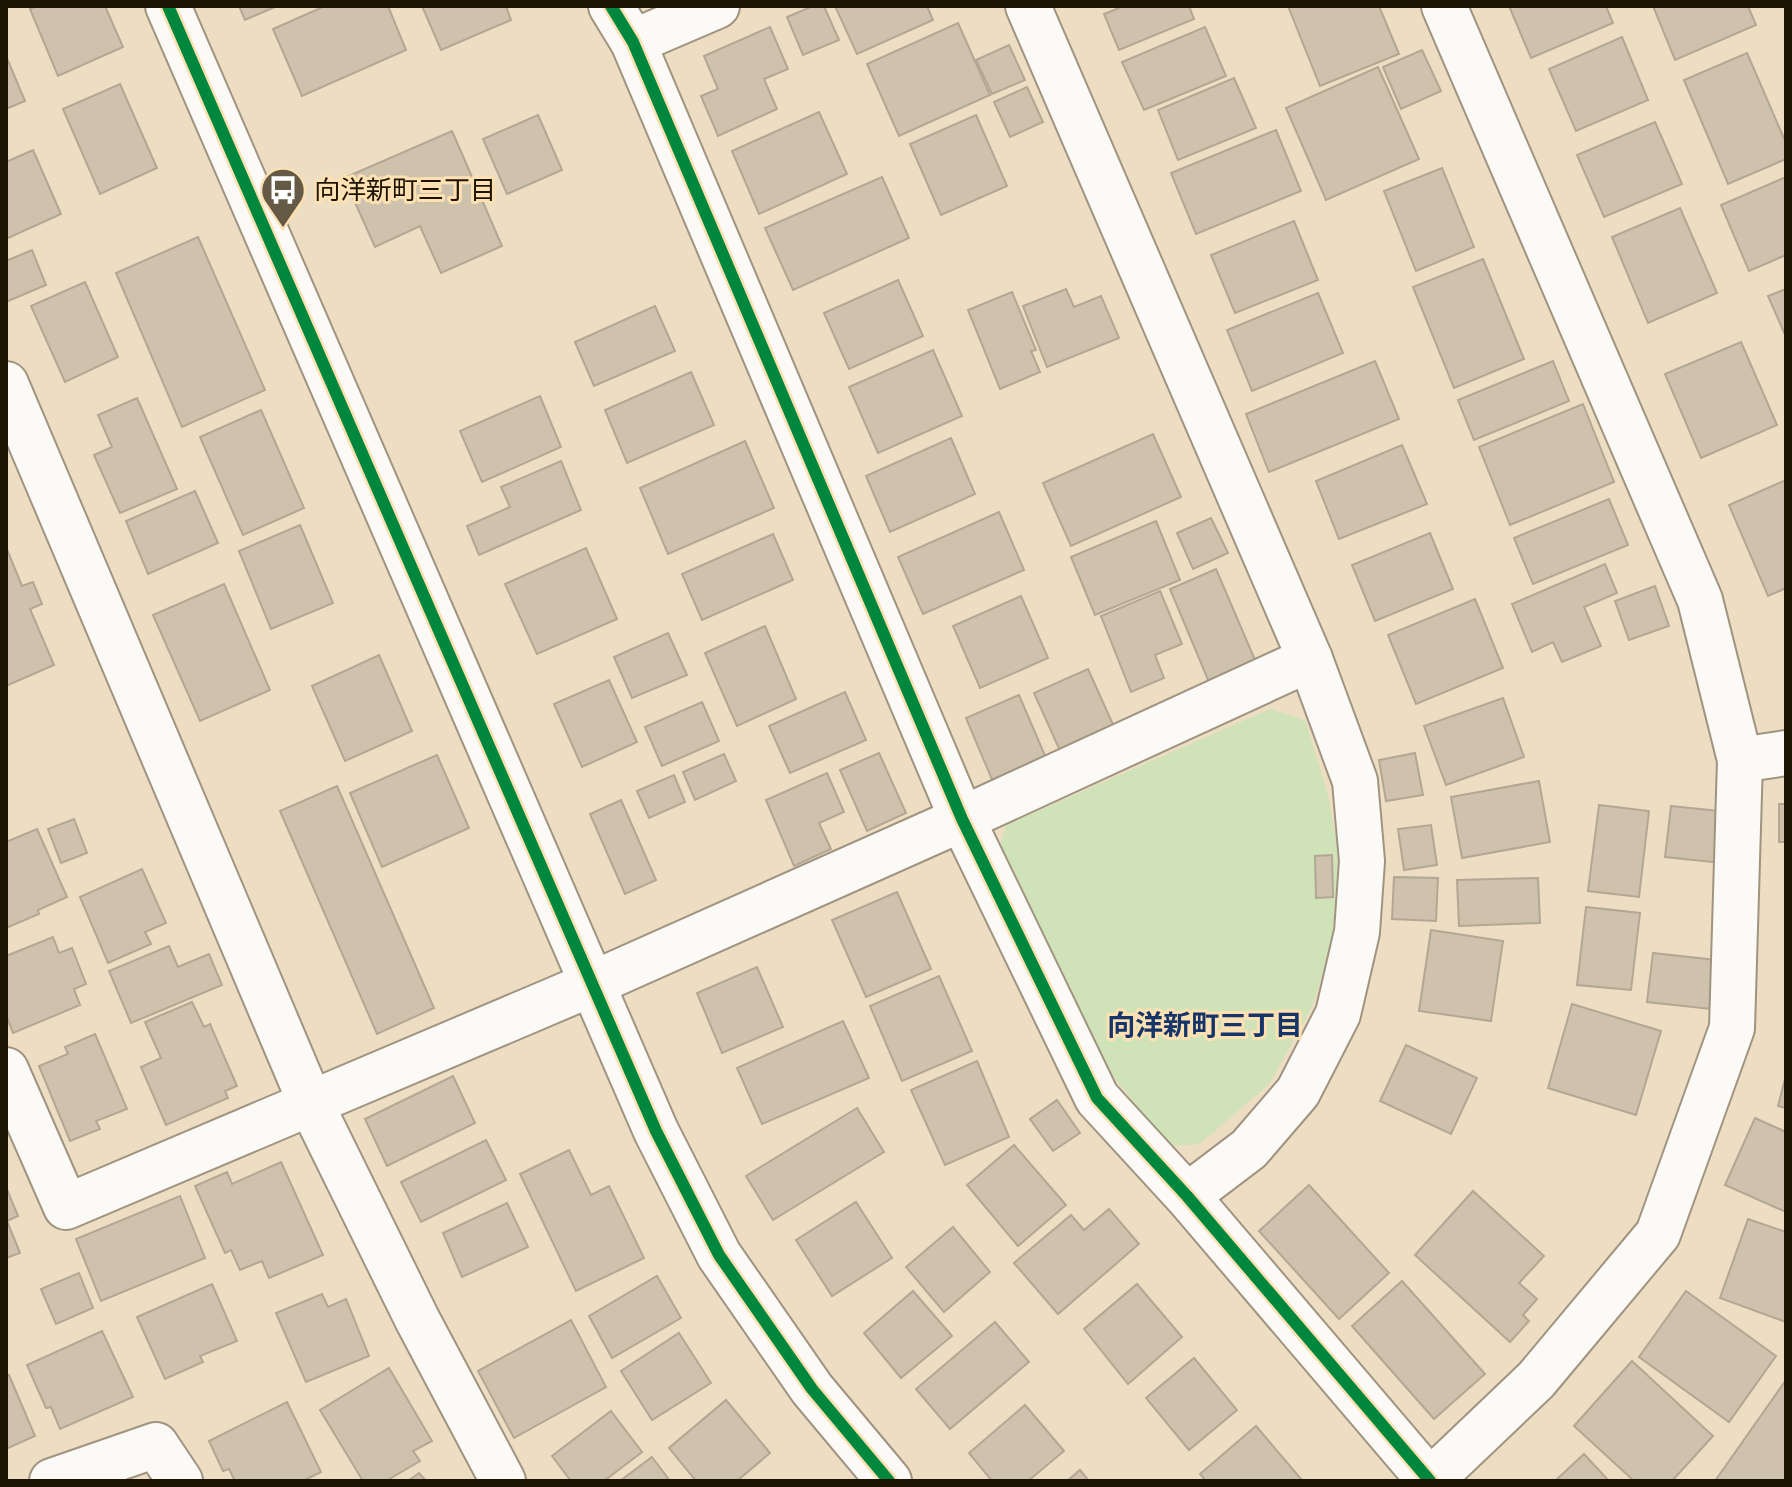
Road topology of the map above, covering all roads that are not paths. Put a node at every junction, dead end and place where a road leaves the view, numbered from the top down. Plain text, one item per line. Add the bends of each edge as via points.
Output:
1 (168, 6) edge
2 (717, 6) edge
3 (1028, 6) edge
4 (1444, 6) edge
5 (622, 24) edge
6 (6, 384) edge
7 (1310, 659) junction
8 (1786, 753) edge
9 (1740, 760) junction
10 (962, 819) junction
11 (594, 983) junction
12 (6, 1070) edge
13 (311, 1104) junction
14 (1187, 1196) junction
15 (52, 1481) edge
16 (180, 1481) edge
17 (503, 1481) edge
18 (889, 1481) edge
19 (1430, 1481) edge

1 - 11 street
2 - 5 street
3 - 7 street
4 - 9 street via 1700,600
5 - 10 street
6 - 13 street
7 - 10 street
7 - 14 street via 1355,781 1362,861 1357,932 1338,1014 1298,1092 1249,1149
8 - 9 street
9 - 19 street via 1732,1028 1658,1234 1536,1380
10 - 11 street
10 - 14 street via 1097,1098
11 - 13 street
11 - 18 street via 656,1131 719,1255 812,1389
12 - 13 street via 66,1207
13 - 17 street
14 - 19 street
15 - 16 street via 156,1445

